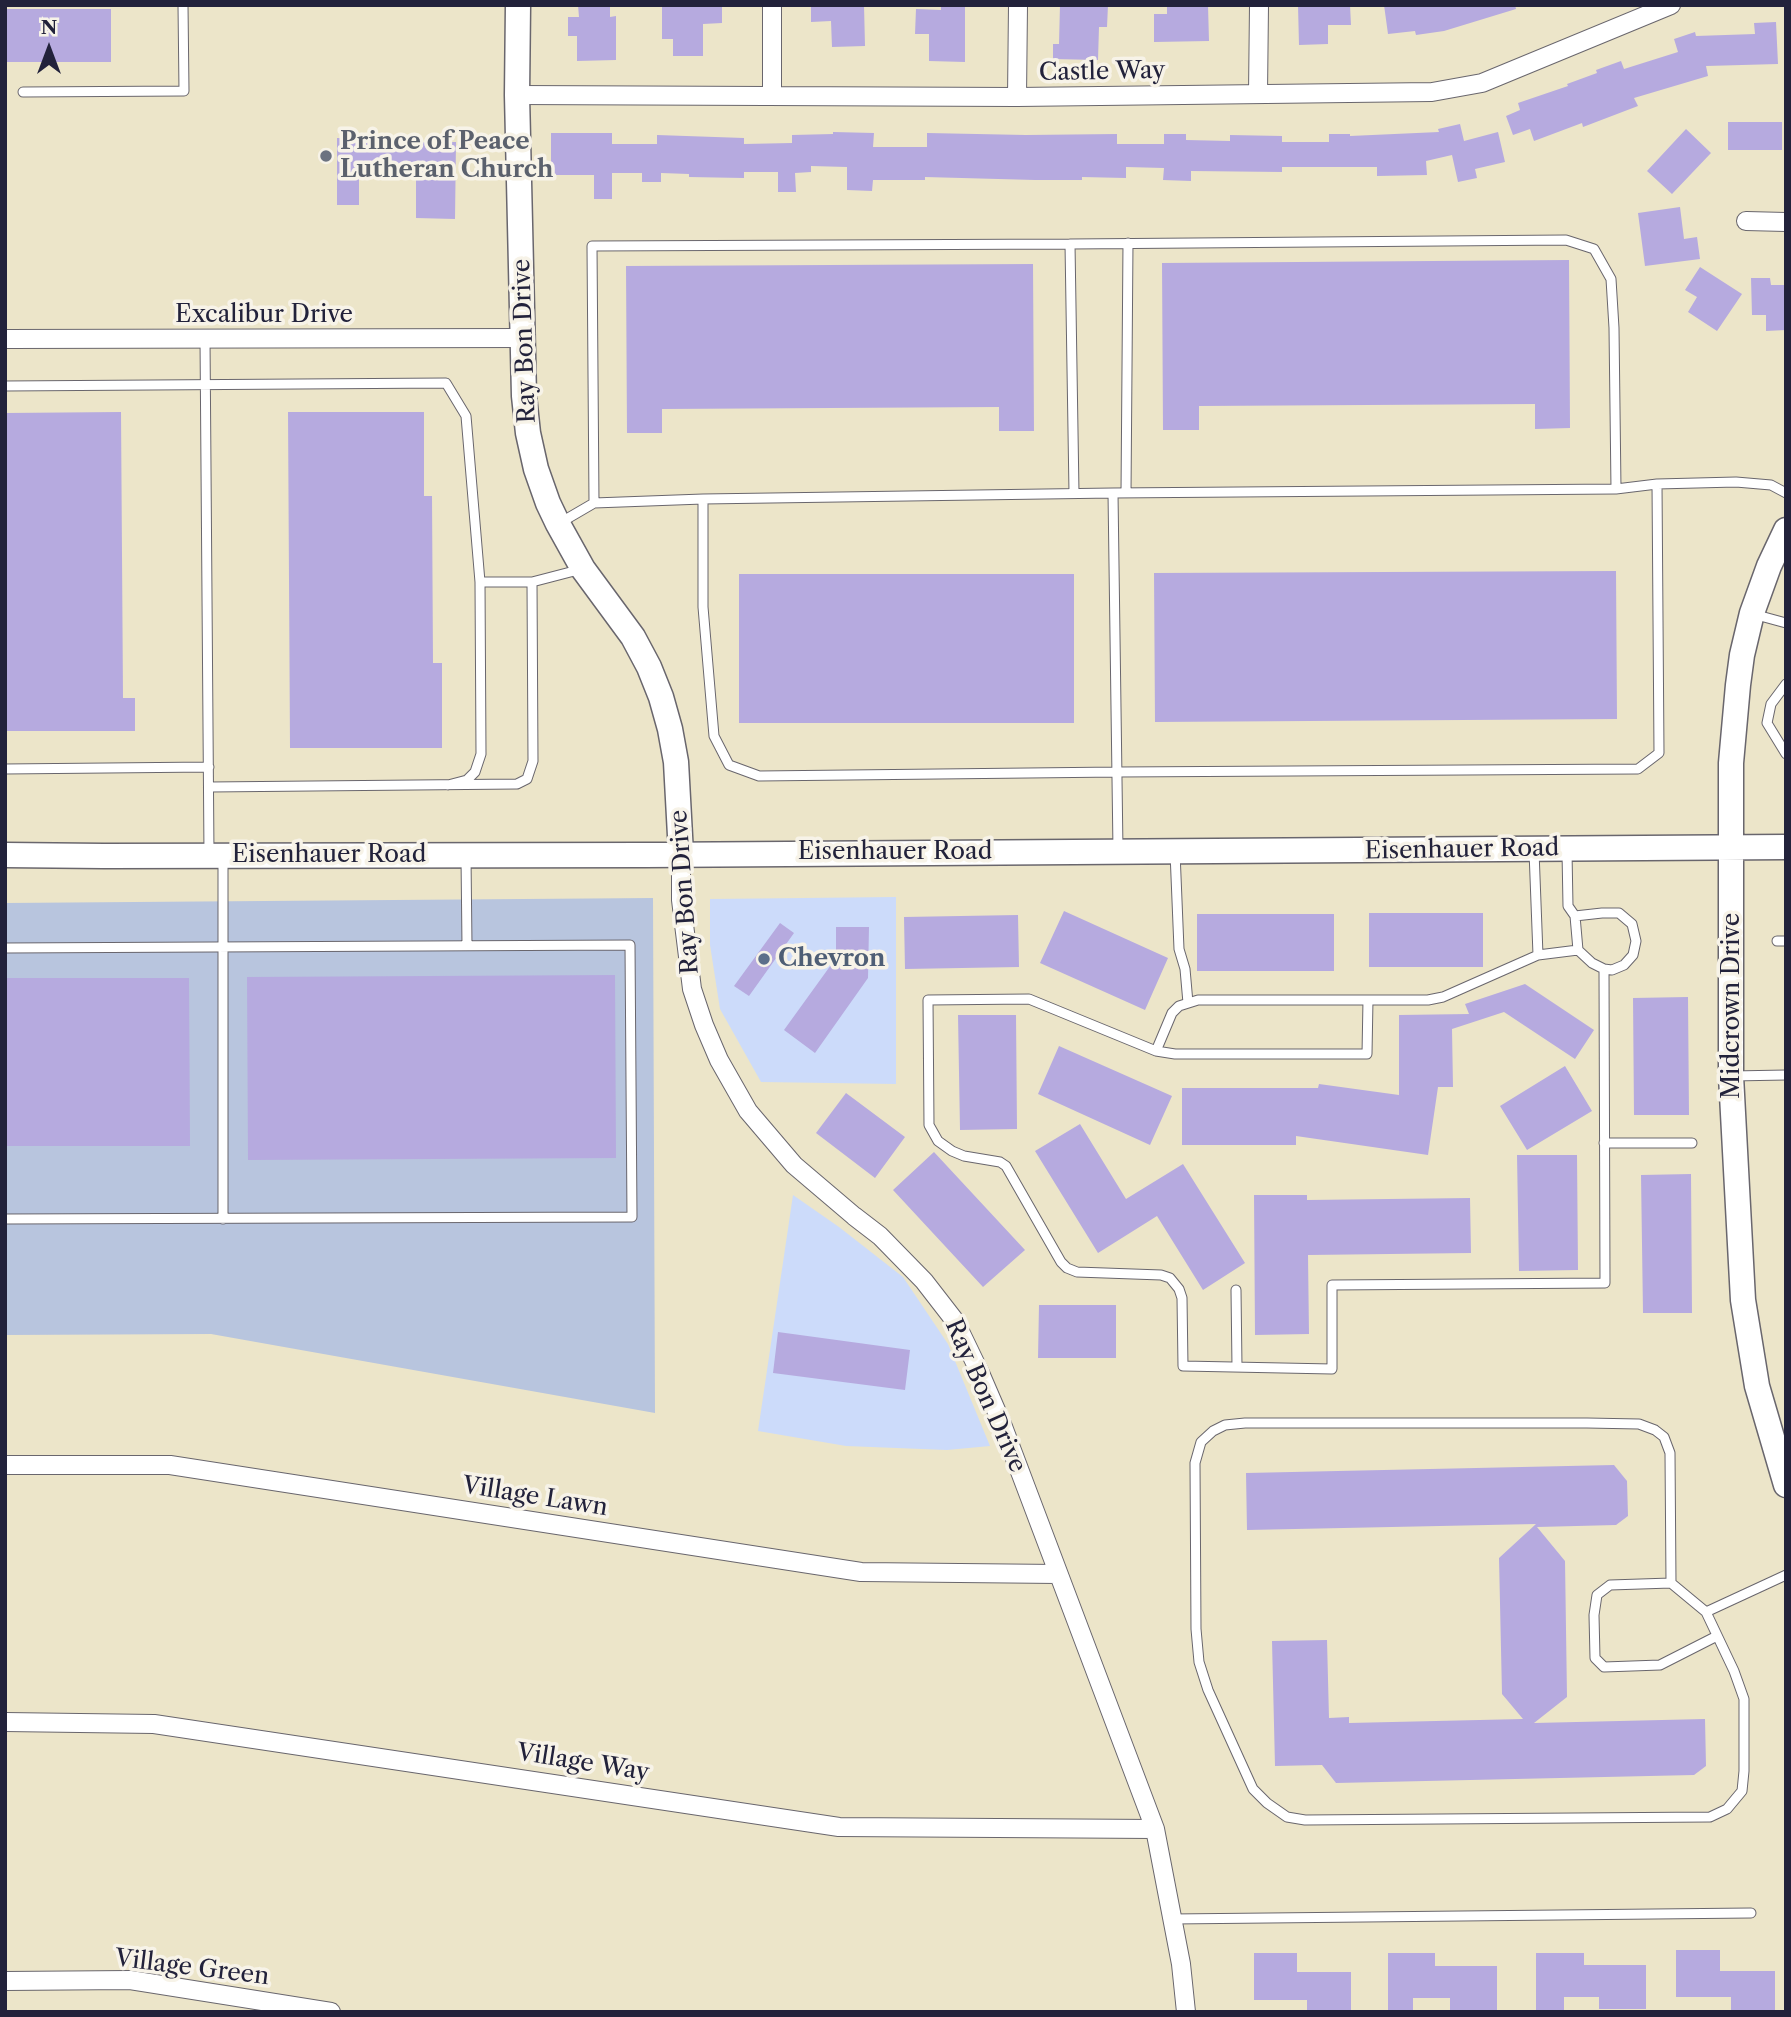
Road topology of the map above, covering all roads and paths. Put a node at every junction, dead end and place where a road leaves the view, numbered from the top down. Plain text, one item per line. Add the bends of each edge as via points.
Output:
1 (183, 5) edge
2 (518, 5) edge
3 (772, 5) edge
4 (1018, 5) edge
5 (1259, 5) edge
6 (1671, 5) edge
7 (23, 92) dead end
8 (1258, 94) junction
9 (517, 96) junction
10 (772, 96) junction
11 (1017, 97) junction
12 (1746, 222) dead end
13 (1786, 222) edge
14 (1128, 243) junction
15 (1070, 244) junction
16 (524, 338) junction
17 (5, 339) edge
18 (205, 339) junction
19 (206, 384) junction
20 (5, 386) edge
21 (1657, 484) junction
22 (1616, 489) junction
23 (1074, 493) junction
24 (1113, 493) junction
25 (1126, 493) junction
26 (1786, 493) edge
27 (703, 499) junction
28 (594, 503) junction
29 (558, 524) junction
30 (1786, 530) edge
31 (583, 569) junction
32 (480, 582) junction
33 (532, 582) junction
34 (1752, 613) junction
35 (1786, 623) edge
36 (1786, 684) edge
37 (1786, 754) edge
38 (209, 767) junction
39 (5, 769) edge
40 (1118, 772) junction
41 (448, 785) junction
42 (210, 786) junction
43 (1786, 847) edge
44 (1731, 848) junction
45 (1534, 849) junction
46 (1567, 849) junction
47 (1175, 851) junction
48 (1118, 852) junction
49 (466, 854) junction
50 (681, 854) junction
51 (5, 855) edge
52 (216, 856) junction
53 (1575, 916) junction
54 (467, 946) junction
55 (223, 947) junction
56 (5, 948) edge
57 (1578, 950) junction
58 (1538, 955) junction
59 (1604, 969) junction
60 (1368, 1000) junction
61 (1188, 1003) junction
62 (1156, 1051) junction
63 (1786, 1075) edge
64 (1731, 1076) junction
65 (1604, 1143) junction
66 (1692, 1143) dead end
67 (5, 1219) edge
68 (223, 1219) junction
69 (1236, 1290) dead end
70 (1237, 1367) junction
71 (5, 1465) edge
72 (1786, 1485) edge
73 (1058, 1574) junction
74 (1786, 1575) edge
75 (1671, 1583) junction
76 (1706, 1612) junction
77 (1717, 1636) junction
78 (5, 1722) edge
79 (1155, 1829) junction
80 (1751, 1913) dead end
81 (1172, 1919) junction
82 (5, 1981) edge
83 (331, 2012) edge
84 (1186, 2012) edge

1 - 7 lane via 184,91
2 - 9 street, Ray Bon Drive
3 - 10 street
4 - 11 street
5 - 8 street
6 - 8 street, Castle Way via 1519,69 1458,89
8 - 11 street, Castle Way
9 - 10 street, Castle Way
9 - 16 street, Ray Bon Drive
10 - 11 street, Castle Way
12 - 13 street
14 - 15 lane
14 - 22 lane via 1566,240 1594,249 1611,279
14 - 25 lane
15 - 23 lane
15 - 28 lane via 592,246
16 - 18 street, Excalibur Drive
16 - 29 street, Ray Bon Drive via 528,433 536,469
17 - 18 street, Excalibur Drive
18 - 19 lane
19 - 20 lane
19 - 32 lane via 446,383 466,415
19 - 38 lane
21 - 22 lane
21 - 26 lane via 1737,482 1771,485
21 - 40 lane via 1659,753 1638,769
22 - 25 lane
23 - 24 lane
23 - 27 lane
24 - 25 lane
24 - 40 lane
27 - 28 lane
27 - 40 lane via 703,607 714,736 729,765 758,776
28 - 29 lane
29 - 31 street, Ray Bon Drive
30 - 34 street, Midcrown Drive
31 - 33 lane
31 - 50 street, Ray Bon Drive via 633,637 661,697 676,762
32 - 33 lane
32 - 41 lane via 481,754 467,780
33 - 41 lane via 531,770 527,779 517,784
34 - 35 lane
34 - 44 street, Midcrown Drive via 1736,698
36 - 37 lane via 1771,704 1767,723
38 - 39 lane
38 - 42 lane
40 - 48 lane
41 - 42 lane
42 - 52 lane
43 - 44 street, Eisenhauer Road
44 - 46 street, Eisenhauer Road
44 - 64 street, Midcrown Drive
45 - 46 street, Eisenhauer Road
45 - 47 street, Eisenhauer Road
45 - 58 lane
46 - 53 lane via 1568,906
47 - 48 street, Eisenhauer Road
47 - 61 lane
48 - 50 street, Eisenhauer Road
49 - 50 street, Eisenhauer Road
49 - 52 street, Eisenhauer Road
49 - 54 lane
50 - 73 street, Ray Bon Drive via 681,900 692,989 719,1060 748,1111 794,1165 880,1236 955,1321 1002,1424
51 - 52 street, Eisenhauer Road
52 - 55 lane
53 - 57 lane
53 - 59 lane via 1619,914 1632,923 1633,955 1624,965
54 - 55 lane
54 - 68 lane via 630,946 632,1217
55 - 56 lane
55 - 68 lane
57 - 58 lane
57 - 59 lane
58 - 60 lane via 1443,997
59 - 65 lane
60 - 61 lane
60 - 62 lane via 1367,1054
61 - 62 lane via 1172,1013
62 - 70 lane via 1029,999 928,1000 929,1125 938,1141 952,1151 1006,1166 1066,1268 1170,1278 1182,1298 1183,1366
63 - 64 lane
64 - 72 street, Midcrown Drive via 1743,1300 1757,1386
65 - 66 lane
65 - 70 lane via 1605,1283 1332,1285 1332,1369
67 - 68 lane
69 - 70 lane
71 - 73 street, Village Lawn via 170,1465 861,1572
73 - 79 street, Ray Bon Drive
74 - 76 lane
75 - 76 lane
75 - 77 lane via 1610,1585 1597,1595 1595,1658 1604,1667 1660,1665
75 - 77 lane via 1670,1452 1664,1437 1639,1424 1245,1423 1225,1425 1200,1442 1195,1463 1199,1662 1253,1789 1287,1816 1305,1820 1710,1817 1727,1809 1742,1791 1744,1771 1744,1699
76 - 77 lane
78 - 79 street, Village Way via 154,1724 839,1827
79 - 81 street, Ray Bon Drive
80 - 81 lane
81 - 84 street, Ray Bon Drive
82 - 83 street, Village Green via 130,1980

